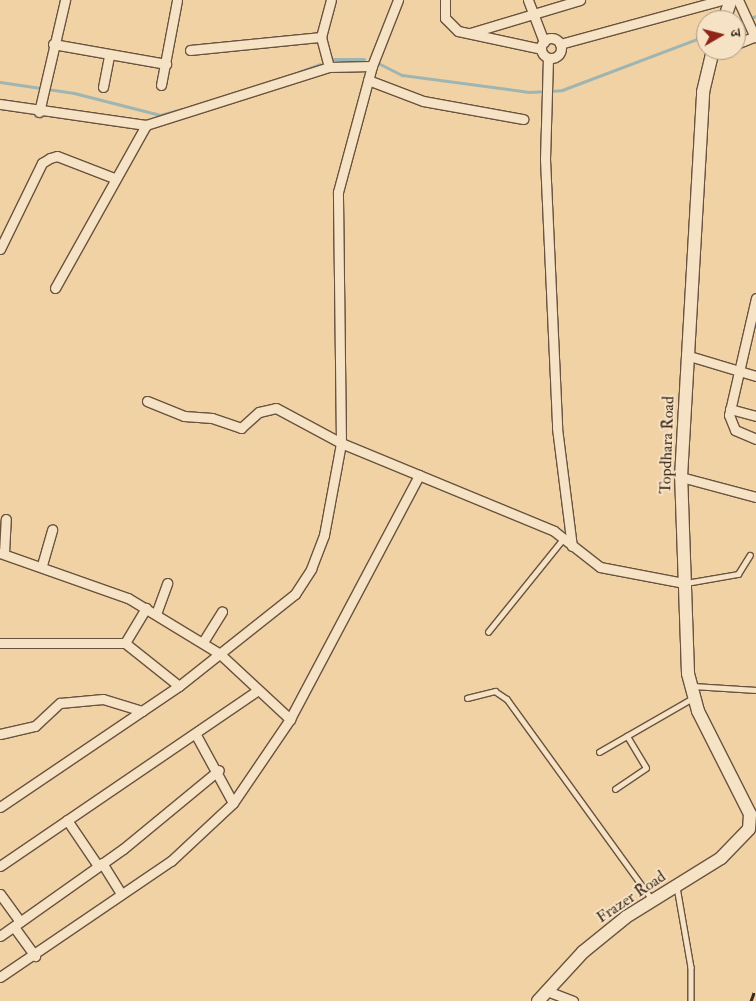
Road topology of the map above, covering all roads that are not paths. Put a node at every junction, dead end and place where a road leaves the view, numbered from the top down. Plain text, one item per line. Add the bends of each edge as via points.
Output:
1 (65, 0) edge
2 (177, 0) edge
3 (331, 0) edge
4 (398, 0) edge
5 (454, 0) edge
6 (528, 0) edge
7 (580, 0) edge
8 (722, 0) edge
9 (445, 1) edge
10 (740, 4) edge
11 (533, 17) junction
12 (468, 33) junction
13 (321, 37) junction
14 (755, 37) edge
15 (53, 44) junction
16 (560, 44) junction
17 (543, 45) junction
18 (190, 50) dead end
19 (109, 56) junction
20 (548, 58) junction
21 (712, 60) edge
22 (166, 64) junction
23 (372, 66) junction
24 (329, 67) junction
25 (368, 80) junction
26 (160, 85) dead end
27 (103, 86) dead end
28 (0, 104) edge
29 (39, 112) junction
30 (523, 119) dead end
31 (146, 125) junction
32 (114, 178) junction
33 (0, 249) edge
34 (55, 288) dead end
35 (756, 298) edge
36 (755, 310) edge
37 (686, 355) junction
38 (737, 371) junction
39 (756, 376) edge
40 (147, 401) dead end
41 (730, 409) junction
42 (756, 416) edge
43 (756, 440) edge
44 (341, 443) junction
45 (419, 475) junction
46 (681, 478) junction
47 (756, 497) edge
48 (6, 519) dead end
49 (52, 529) dead end
50 (563, 538) junction
51 (572, 546) junction
52 (2, 553) edge
53 (750, 554) dead end
54 (42, 565) junction
55 (167, 583) dead end
56 (684, 583) junction
57 (146, 608) junction
58 (222, 611) dead end
59 (156, 614) junction
60 (488, 632) dead end
61 (203, 642) junction
62 (0, 643) edge
63 (125, 643) junction
64 (220, 654) junction
65 (179, 686) junction
66 (258, 690) junction
67 (756, 690) edge
68 (693, 692) junction
69 (467, 698) dead end
70 (142, 711) junction
71 (290, 719) junction
72 (0, 734) edge
73 (196, 734) junction
74 (627, 736) junction
75 (599, 752) dead end
76 (219, 770) junction
77 (615, 788) dead end
78 (233, 803) junction
79 (0, 807) edge
80 (67, 820) junction
81 (750, 829) joint
82 (100, 865) junction
83 (0, 866) edge
84 (677, 885) junction
85 (0, 894) edge
86 (121, 894) junction
87 (652, 900) junction
88 (17, 924) junction
89 (0, 936) edge
90 (35, 956) junction
91 (0, 976) edge
92 (547, 991) junction
93 (538, 1001) edge
94 (573, 1001) edge
95 (691, 1001) edge

1 - 15 street
2 - 22 street
3 - 13 street
4 - 23 street
5 - 9 street
6 - 11 street
7 - 11 street
8 - 16 street
9 - 12 street via 448,24
10 - 14 street
11 - 12 street
11 - 17 street
12 - 17 street
13 - 18 street
13 - 24 street
15 - 19 street
15 - 29 street
16 - 17 street via 551,38
16 - 20 street via 559,55
17 - 20 street
19 - 22 street
19 - 27 street
20 - 51 street via 544,100 557,428
21 - 37 street, Topdhara Road via 703,92
22 - 26 street
23 - 24 street
23 - 25 street
24 - 31 street
25 - 30 street via 422,100
25 - 44 street via 338,192
28 - 29 street
29 - 31 street
31 - 32 street
32 - 33 street via 57,156 50,158 42,163
32 - 34 street
35 - 36 street
36 - 38 street
37 - 38 street
37 - 46 street, Topdhara Road
38 - 39 street
38 - 41 street
40 - 44 street via 184,416 212,418 241,428 259,412 276,408
41 - 42 street
41 - 43 street via 730,425
44 - 45 street
44 - 64 street via 324,535 311,569 294,594
45 - 50 street via 500,507
45 - 71 street
46 - 47 street
46 - 56 street, Topdhara Road
48 - 52 street
49 - 54 street
50 - 51 street
50 - 60 lane
51 - 56 street via 600,567
52 - 54 street
53 - 56 lane via 738,574
54 - 57 street
55 - 59 street
56 - 68 street, Topdhara Road
57 - 59 street
57 - 63 street
58 - 61 street
59 - 61 street
61 - 64 street
62 - 63 street
63 - 65 street
64 - 65 street
64 - 66 street
65 - 70 street
66 - 71 street
66 - 73 street
67 - 68 lane
68 - 74 lane
68 - 81 street, Topdhara Road via 750,814
69 - 87 lane via 496,691 507,699
70 - 72 street via 103,699 60,702 35,726
70 - 79 street
71 - 78 street
73 - 76 street
73 - 80 street
74 - 75 lane
74 - 77 lane via 646,768
76 - 78 street
76 - 82 street
78 - 86 street via 171,861
80 - 82 street
80 - 83 street
81 - 84 street, Frazer Road via 721,858
82 - 86 street
82 - 88 street
84 - 87 street, Frazer Road
84 - 95 lane via 692,967
85 - 88 street
86 - 90 street
87 - 92 street, Frazer Road via 583,952
88 - 89 street
88 - 90 street
90 - 91 street
92 - 93 street, Frazer Road
92 - 94 street

